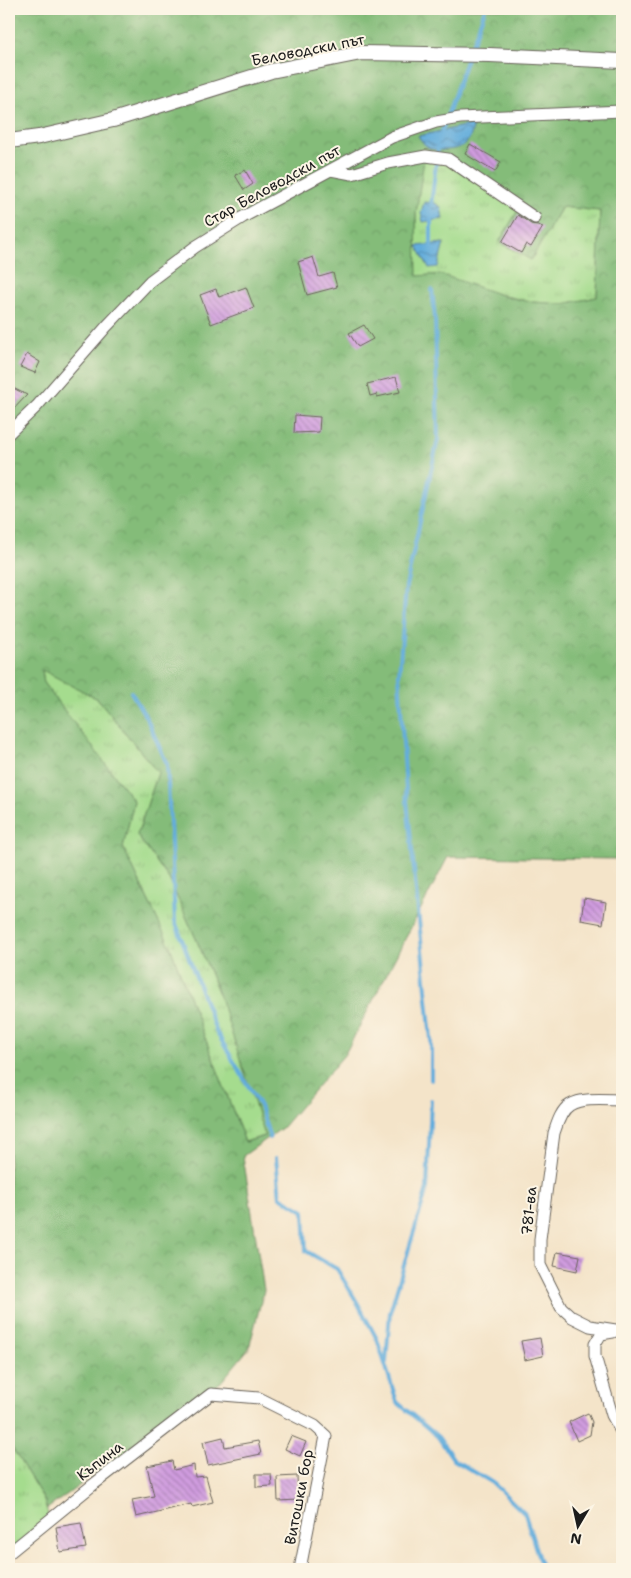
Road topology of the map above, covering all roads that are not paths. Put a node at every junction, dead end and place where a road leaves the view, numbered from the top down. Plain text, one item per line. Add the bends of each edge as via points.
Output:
1 (622, 61) edge
2 (622, 111) edge
3 (9, 140) edge
4 (332, 170) junction
5 (535, 218) dead end
6 (9, 433) edge
7 (622, 1100) edge
8 (621, 1331) edge
9 (212, 1394) joint
10 (622, 1433) edge
11 (9, 1553) edge
12 (300, 1569) edge

1 - 3 street, Беловодски път via 490,54 361,53 271,71 113,120 38,137
2 - 4 street, Стар Беловодски път via 460,118 436,122 392,137
4 - 5 street via 352,174 426,156 448,159
4 - 6 street, Стар Беловодски път via 234,222 194,247 150,281
7 - 8 street, 781-ва via 589,1100 569,1105 559,1118 554,1133 540,1239 540,1265 561,1307 590,1326
8 - 10 street via 601,1334 595,1344 595,1356 612,1415
9 - 11 street, Къпина
9 - 12 street, Витошки бор via 259,1398 315,1426 326,1436

